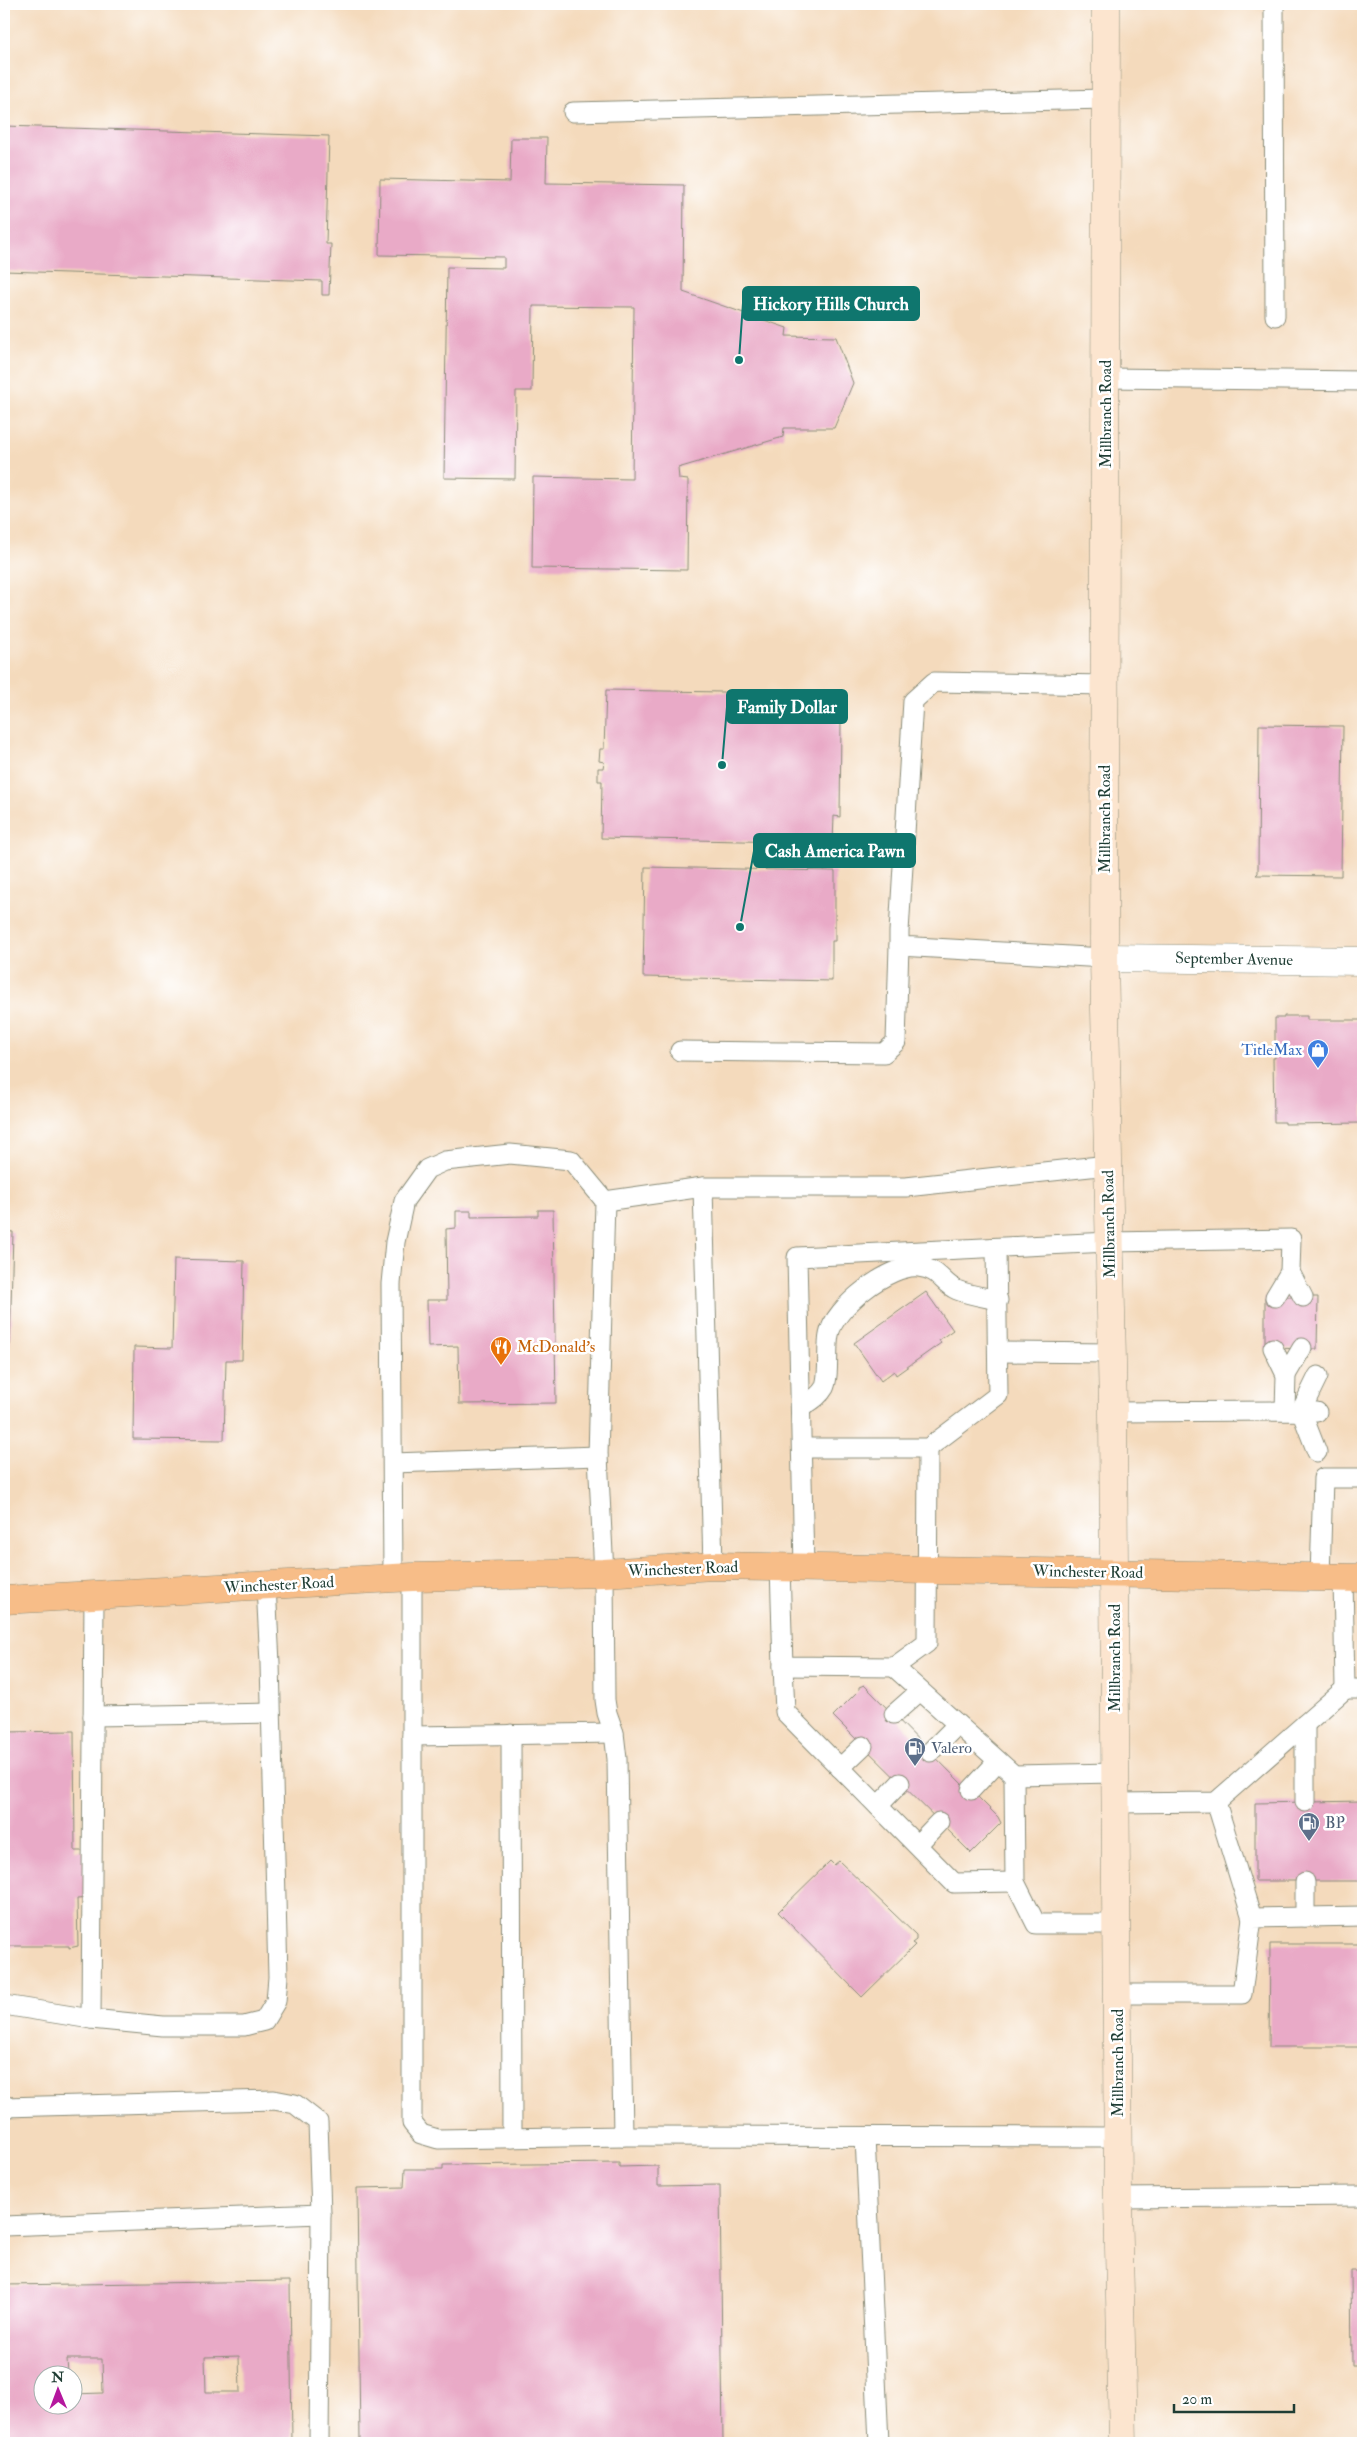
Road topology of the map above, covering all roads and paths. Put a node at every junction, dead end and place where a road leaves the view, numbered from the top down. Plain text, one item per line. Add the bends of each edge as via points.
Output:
1 (1106, 4) edge
2 (1274, 4) edge
3 (1106, 99) junction
4 (572, 112) dead end
5 (1275, 316) dead end
6 (1106, 378) junction
7 (1363, 381) edge
8 (1105, 686) junction
9 (899, 946) junction
10 (1104, 958) junction
11 (1363, 961) edge
12 (680, 1051) dead end
13 (1108, 1165) junction
14 (703, 1188) junction
15 (605, 1200) junction
16 (1110, 1242) junction
17 (996, 1248) junction
18 (1290, 1272) junction
19 (1275, 1297) dead end
20 (1303, 1297) dead end
21 (998, 1300) junction
22 (1274, 1348) dead end
23 (1302, 1348) dead end
24 (999, 1352) junction
25 (1112, 1353) junction
26 (1286, 1375) junction
27 (1318, 1376) dead end
28 (801, 1408) junction
29 (1301, 1411) junction
30 (1114, 1412) junction
31 (802, 1448) junction
32 (928, 1448) junction
33 (1318, 1452) dead end
34 (598, 1456) junction
35 (393, 1463) junction
36 (1363, 1478) edge
37 (713, 1566) junction
38 (792, 1567) junction
39 (927, 1569) junction
40 (1114, 1572) junction
41 (604, 1573) junction
42 (403, 1578) junction
43 (1342, 1578) edge
44 (266, 1586) junction
45 (94, 1595) junction
46 (4, 1600) edge
47 (783, 1666) junction
48 (894, 1667) junction
49 (1354, 1689) edge
50 (920, 1691) junction
51 (271, 1713) junction
52 (894, 1714) dead end
53 (93, 1716) junction
54 (1305, 1724) junction
55 (957, 1725) junction
56 (614, 1733) junction
57 (511, 1734) junction
58 (412, 1736) junction
59 (863, 1746) dead end
60 (930, 1752) dead end
61 (998, 1761) junction
62 (840, 1768) junction
63 (1115, 1773) junction
64 (1014, 1775) junction
65 (900, 1783) dead end
66 (971, 1790) dead end
67 (1216, 1802) junction
68 (1306, 1802) dead end
69 (1116, 1803) junction
70 (878, 1806) junction
71 (939, 1822) dead end
72 (917, 1845) junction
73 (1015, 1882) junction
74 (1305, 1882) dead end
75 (1363, 1916) edge
76 (1305, 1917) junction
77 (1252, 1918) junction
78 (1117, 1924) junction
79 (1117, 1994) junction
80 (4, 2005) edge
81 (92, 2019) junction
82 (4, 2107) edge
83 (623, 2136) junction
84 (865, 2137) junction
85 (1118, 2137) junction
86 (512, 2138) junction
87 (1363, 2196) edge
88 (1118, 2198) junction
89 (320, 2214) junction
90 (4, 2226) edge
91 (319, 2443) edge
92 (879, 2443) edge
93 (1123, 2443) edge

1 - 3 main road, Millbranch Road
2 - 5 lane
3 - 4 lane
3 - 6 main road, Millbranch Road
6 - 7 lane
6 - 8 main road, Millbranch Road
8 - 9 lane via 934,682 913,701
8 - 10 main road, Millbranch Road
9 - 10 lane
9 - 12 lane via 896,1042 884,1053
10 - 11 street, September Avenue
10 - 13 main road, Millbranch Road
13 - 14 lane via 906,1187
13 - 16 main road, Millbranch Road
14 - 15 lane
14 - 37 lane
15 - 34 lane
15 - 35 lane via 571,1160 510,1154 445,1161 427,1169 404,1201 394,1242 391,1284
16 - 17 lane
16 - 18 lane via 1291,1239
16 - 25 main road, Millbranch Road
17 - 21 lane
17 - 28 lane via 798,1257
18 - 19 lane
18 - 20 lane
21 - 24 lane
21 - 28 lane via 955,1290 934,1270 916,1266 888,1274 837,1315 829,1333 825,1387
22 - 26 lane
23 - 26 lane
24 - 25 lane
24 - 32 lane via 998,1395
25 - 30 main road, Millbranch Road
26 - 29 lane
27 - 29 lane
28 - 31 lane
29 - 30 lane
29 - 33 lane
30 - 40 main road, Millbranch Road
31 - 32 lane
31 - 38 lane
32 - 39 lane
34 - 35 lane
34 - 41 lane
35 - 42 lane
36 - 43 lane via 1323,1478
37 - 38 main road, Winchester Road
37 - 41 main road, Winchester Road
38 - 39 main road, Winchester Road
38 - 47 lane
39 - 40 main road, Winchester Road
39 - 48 lane via 927,1643
40 - 43 main road, Winchester Road
40 - 63 main road, Millbranch Road
41 - 42 main road, Winchester Road
41 - 56 lane via 605,1700 606,1714
42 - 44 main road, Winchester Road
42 - 58 lane
43 - 49 lane
44 - 45 main road, Winchester Road
44 - 51 lane
45 - 46 main road, Winchester Road
45 - 53 lane
47 - 48 lane
47 - 62 lane via 785,1712
48 - 50 lane
49 - 54 lane
50 - 52 lane
50 - 55 lane
51 - 53 lane
51 - 81 lane via 278,1988 270,2014 264,2021 244,2026 163,2026
53 - 81 lane
54 - 67 lane
54 - 68 lane
55 - 60 lane
55 - 61 lane
56 - 57 lane
56 - 83 lane
57 - 58 lane
57 - 86 lane
58 - 86 lane via 412,2123 421,2134 438,2139
59 - 62 lane
61 - 64 lane
61 - 66 lane
62 - 70 lane
63 - 64 lane
63 - 69 main road, Millbranch Road
64 - 73 lane
65 - 70 lane
67 - 69 lane
67 - 77 lane
69 - 78 main road, Millbranch Road
70 - 72 lane
71 - 72 lane
72 - 73 lane via 954,1883
73 - 78 lane via 1036,1924
74 - 76 lane
75 - 76 lane
76 - 77 lane
77 - 79 lane via 1242,1994
78 - 79 main road, Millbranch Road
79 - 85 main road, Millbranch Road
80 - 81 lane
82 - 89 lane via 274,2100 295,2104 318,2122
83 - 84 lane
83 - 86 lane
84 - 85 lane
84 - 92 lane
85 - 88 main road, Millbranch Road
87 - 88 lane
88 - 93 main road, Millbranch Road
89 - 90 lane
89 - 91 lane

